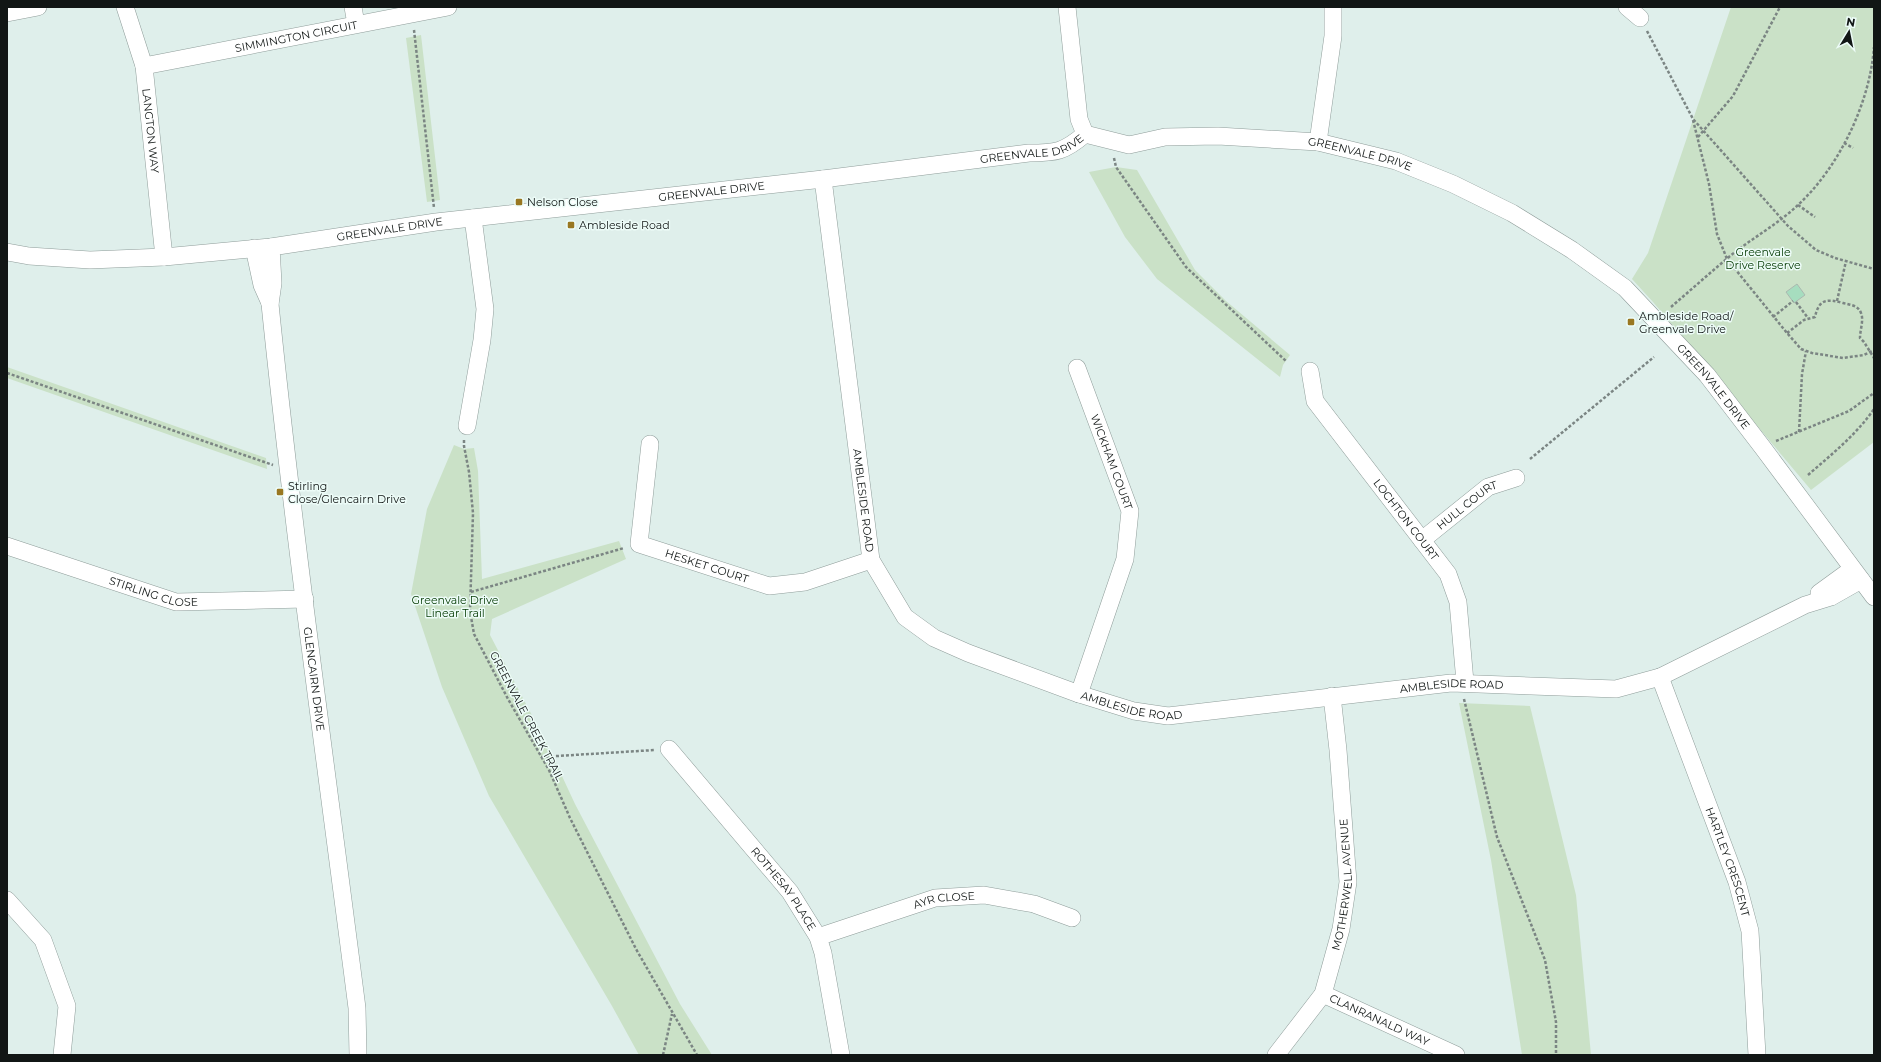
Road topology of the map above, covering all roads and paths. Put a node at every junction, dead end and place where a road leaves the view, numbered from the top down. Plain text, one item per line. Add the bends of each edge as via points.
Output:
1 (38, 7) edge
2 (125, 7) edge
3 (353, 7) edge
4 (448, 7) edge
5 (1066, 7) edge
6 (1333, 7) edge
7 (1627, 7) edge
8 (1780, 7) edge
9 (7, 13) edge
10 (412, 14) junction
11 (1640, 18) joint
12 (356, 24) junction
13 (1874, 47) edge
14 (144, 66) junction
15 (1693, 119) junction
16 (1704, 131) junction
17 (1085, 134) junction
18 (1698, 136) junction
19 (1318, 142) junction
20 (1844, 143) junction
21 (1853, 148) dead end
22 (1114, 155) dead end
23 (823, 179) junction
24 (1798, 205) junction
25 (1815, 217) dead end
26 (473, 218) junction
27 (1781, 219) junction
28 (436, 222) junction
29 (262, 247) junction
30 (7, 252) edge
31 (164, 257) junction
32 (1727, 259) junction
33 (1846, 261) junction
34 (1874, 269) edge
35 (1837, 301) junction
36 (1671, 307) dead end
37 (1773, 317) junction
38 (1808, 318) junction
39 (1787, 333) junction
40 (1874, 350) edge
41 (1806, 351) junction
42 (1871, 352) junction
43 (1654, 357) dead end
44 (1874, 358) edge
45 (1287, 362) dead end
46 (1077, 368) dead end
47 (1310, 371) dead end
48 (7, 373) edge
49 (1874, 393) edge
50 (1874, 409) edge
51 (467, 426) joint
52 (1799, 432) junction
53 (650, 444) dead end
54 (1764, 448) junction
55 (1530, 459) dead end
56 (287, 470) junction
57 (1808, 474) dead end
58 (1516, 478) dead end
59 (1422, 540) junction
60 (639, 544) junction
61 (7, 546) edge
62 (871, 560) junction
63 (1856, 575) junction
64 (471, 592) junction
65 (1874, 597) edge
66 (305, 599) junction
67 (1660, 677) junction
68 (1464, 690) junction
69 (1079, 694) junction
70 (1332, 696) junction
71 (669, 750) joint
72 (541, 757) junction
73 (7, 900) edge
74 (1072, 918) dead end
75 (818, 937) junction
76 (1324, 994) junction
77 (672, 1013) junction
78 (62, 1055) edge
79 (358, 1055) edge
80 (664, 1055) edge
81 (697, 1055) edge
82 (841, 1055) edge
83 (1276, 1055) edge
84 (1456, 1055) edge
85 (1556, 1055) edge
86 (1757, 1055) edge

1 - 9 street
2 - 14 street, LANGTON WAY
3 - 12 street
4 - 10 street, SIMMINGTON CIRCUIT
5 - 17 street via 1079,119
6 - 19 street via 1333,36
7 - 11 street
8 - 16 path via 1733,96
10 - 12 street, SIMMINGTON CIRCUIT
10 - 28 path
11 - 15 path
12 - 14 street, SIMMINGTON CIRCUIT
13 - 20 path via 1866,95
14 - 31 street, LANGTON WAY
15 - 16 path
15 - 18 path
16 - 18 path
16 - 27 path
17 - 19 street, GREENVALE DRIVE via 1129,145 1165,137 1218,136
17 - 23 street, GREENVALE DRIVE via 1070,146 1053,153 1029,153
18 - 32 path via 1717,234
19 - 54 street, GREENVALE DRIVE via 1396,160 1453,184 1512,213 1572,250 1625,288 1707,375
20 - 21 path
20 - 24 path via 1819,183
22 - 45 path via 1116,167 1186,267
23 - 26 street, GREENVALE DRIVE
23 - 62 street, AMBLESIDE ROAD
24 - 25 path
24 - 27 path
26 - 28 street, GREENVALE DRIVE
26 - 51 street via 485,309
27 - 32 path
27 - 33 path via 1816,250
28 - 29 street, GREENVALE DRIVE
29 - 31 street, GREENVALE DRIVE
29 - 56 street, GLENCAIRN DRIVE via 262,284 270,304
30 - 31 street, GREENVALE DRIVE via 90,260
32 - 36 path
32 - 37 path
33 - 34 path
33 - 35 path
35 - 38 path via 1831,299 1824,302 1818,307 1815,317
35 - 42 path via 1861,311 1860,338
37 - 38 path via 1794,302
37 - 39 path
38 - 39 path
39 - 41 path via 1797,346
40 - 42 path
41 - 42 path via 1843,358
41 - 52 path via 1802,374
42 - 44 path
43 - 55 path
46 - 69 street, WICKHAM COURT via 1130,511 1125,559
47 - 59 street, LOCHTON COURT via 1315,401
48 - 56 path
49 - 52 path via 1849,411
50 - 57 path via 1847,441
51 - 64 path, GREENVALE CREEK TRAIL via 464,446 473,513
52 - 54 path
53 - 60 street
54 - 63 street, GREENVALE DRIVE
56 - 66 street, GLENCAIRN DRIVE
58 - 59 street, HULL COURT via 1488,487
59 - 68 street, LOCHTON COURT via 1448,574 1458,602
60 - 62 street, HESKET COURT via 769,586 805,582
60 - 64 path
61 - 66 street, STIRLING CLOSE via 176,602
62 - 69 street, AMBLESIDE ROAD via 905,617 934,638
63 - 65 street, GREENVALE DRIVE
63 - 67 street, AMBLESIDE ROAD via 1832,597 1805,605
64 - 72 path, GREENVALE CREEK TRAIL via 470,611 474,634
66 - 79 street, GLENCAIRN DRIVE via 357,1008
67 - 68 street, AMBLESIDE ROAD via 1616,690
67 - 86 street, HARTLEY CRESCENT via 1737,882 1750,931
68 - 70 street, AMBLESIDE ROAD via 1388,689
68 - 85 path via 1497,837 1545,960 1556,1022
69 - 70 street, AMBLESIDE ROAD via 1134,711 1168,716
70 - 76 street, MOTHERWELL AVENUE via 1348,882 1341,929
71 - 72 path
71 - 75 street, ROTHESAY PLACE via 790,892
72 - 77 path, GREENVALE CREEK TRAIL via 636,949
73 - 78 street via 43,940 67,1006
74 - 75 street, AYR CLOSE via 1034,904 984,895 935,898
75 - 82 street, ROTHESAY PLACE
76 - 83 street, MOTHERWELL AVENUE
76 - 84 street, CLANRANALD WAY
77 - 80 path
77 - 81 path, GREENVALE CREEK TRAIL

